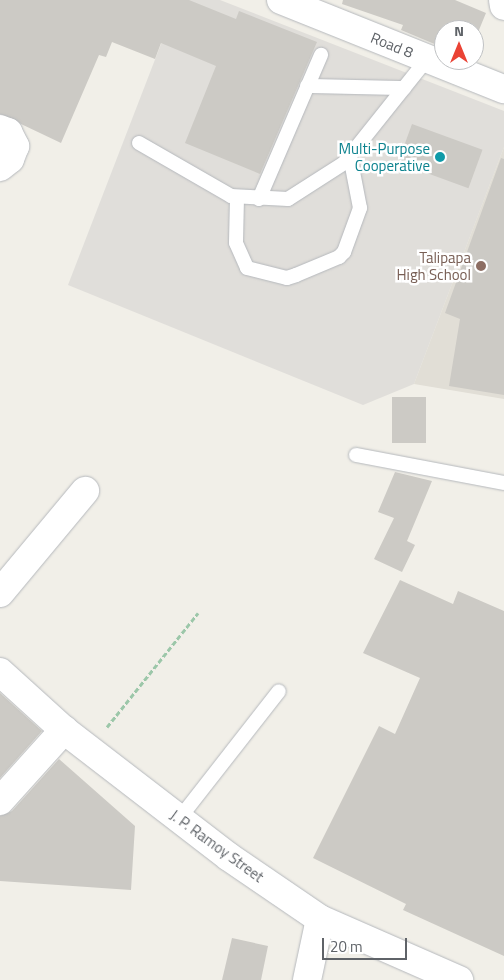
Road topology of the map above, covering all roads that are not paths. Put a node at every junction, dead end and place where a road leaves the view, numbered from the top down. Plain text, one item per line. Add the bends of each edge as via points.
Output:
1 (280, 0) edge
2 (503, 0) edge
3 (504, 6) edge
4 (321, 55) dead end
5 (427, 58) junction
6 (307, 86) junction
7 (404, 88) junction
8 (504, 89) edge
9 (138, 143) dead end
10 (350, 156) junction
11 (237, 198) junction
12 (259, 199) junction
13 (356, 455) dead end
14 (504, 484) edge
15 (85, 491) dead end
16 (0, 593) edge
17 (0, 672) edge
18 (278, 691) dead end
19 (64, 730) junction
20 (0, 801) edge
21 (179, 819) junction
22 (320, 919) junction
23 (426, 974) edge
24 (307, 980) edge
25 (459, 980) edge

1 - 5 street, Road 8
2 - 3 street
4 - 6 lane
5 - 7 lane
5 - 8 street, Road 8
6 - 7 lane
6 - 12 lane
7 - 10 lane
9 - 11 lane
10 - 11 lane via 360,208 344,252 296,275 287,278 247,268 236,243
10 - 12 lane via 288,199
11 - 12 lane
13 - 14 lane
15 - 16 street
17 - 19 street, J. P. Ramoy Street
18 - 21 lane
19 - 20 street
19 - 21 street, J. P. Ramoy Street
21 - 22 street, J. P. Ramoy Street
22 - 23 street, J. P. Ramoy Street
22 - 24 street
23 - 25 street, J. P. Ramoy Street

